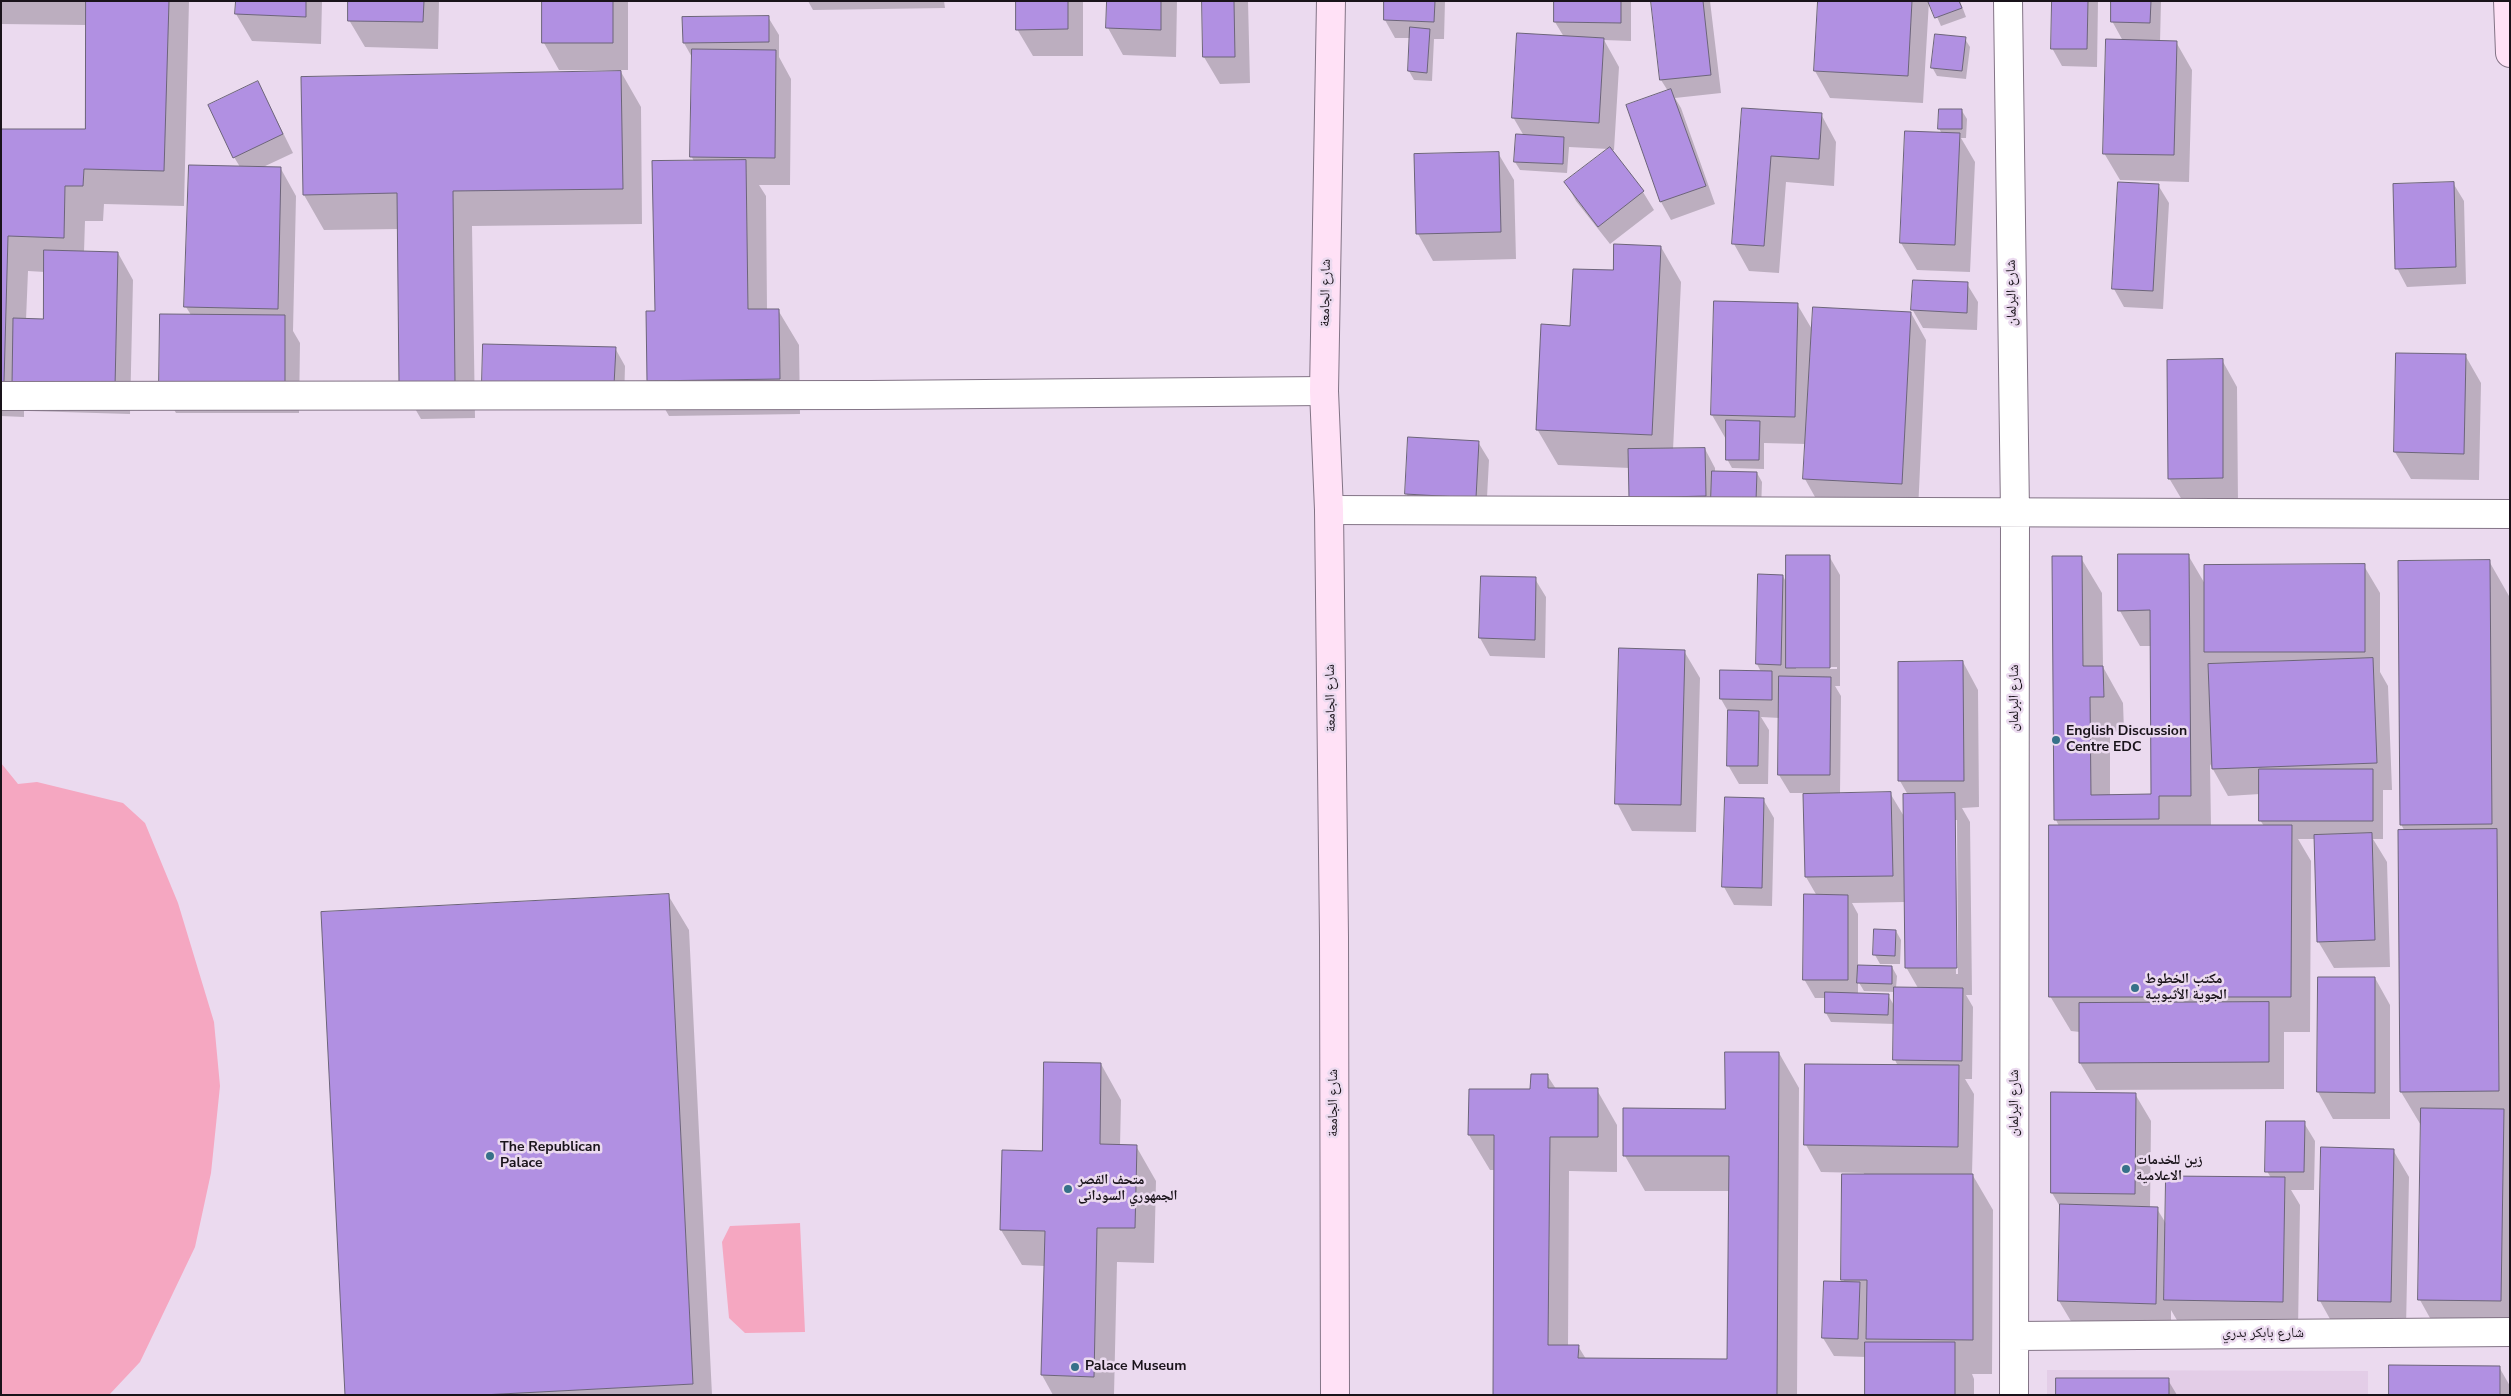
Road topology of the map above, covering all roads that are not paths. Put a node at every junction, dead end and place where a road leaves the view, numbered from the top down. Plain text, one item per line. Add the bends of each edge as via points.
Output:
1 (1331, 1) edge
2 (2008, 1) edge
3 (2508, 1) edge
4 (2510, 53) edge
5 (1324, 391) junction
6 (1, 396) edge
7 (1329, 510) junction
8 (2015, 513) junction
9 (2510, 514) edge
10 (2510, 1332) edge
11 (2016, 1336) junction
12 (1335, 1395) edge
13 (2014, 1395) edge

1 - 5 main road, شارع الجامعة
2 - 8 street, شارع البرلمان
3 - 4 main road
5 - 6 street
5 - 7 main road, شارع الجامعة
7 - 8 street
7 - 12 main road, شارع الجامعة
8 - 9 street
8 - 11 street, شارع البرلمان
10 - 11 street, شارع بابكر بدري
11 - 13 street, شارع البرلمان

